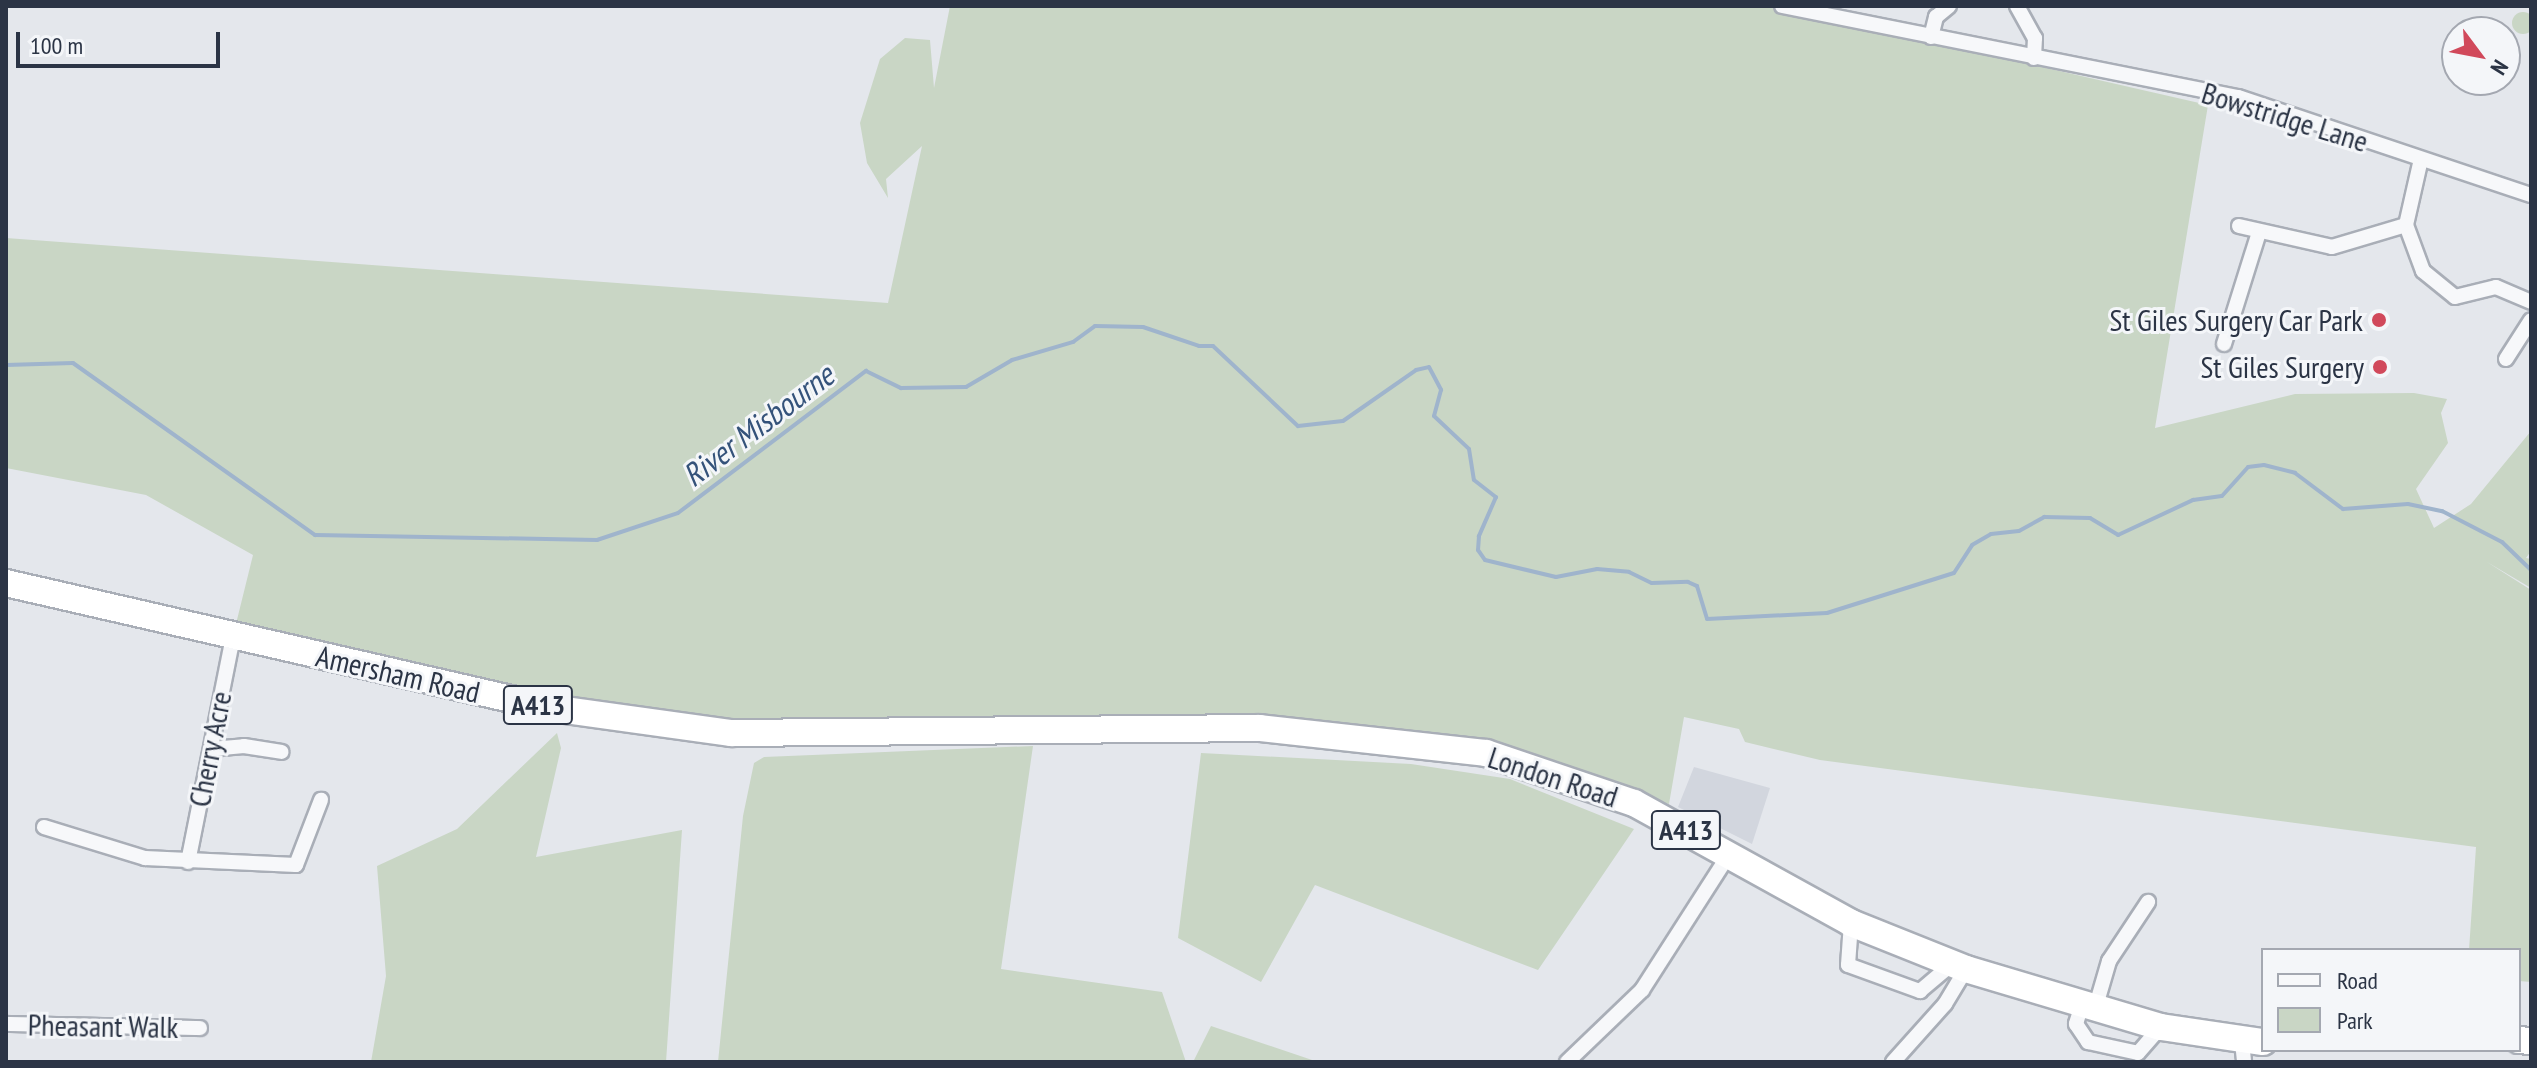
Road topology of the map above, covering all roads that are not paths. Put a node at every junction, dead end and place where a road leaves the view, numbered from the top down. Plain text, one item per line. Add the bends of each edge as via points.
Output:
1 (1782, 6) edge
2 (1949, 6) edge
3 (2017, 6) edge
4 (1813, 9) edge
5 (1931, 37) junction
6 (2034, 58) junction
7 (2421, 159) junction
8 (2531, 195) edge
9 (2406, 225) junction
10 (2239, 226) dead end
11 (2259, 232) junction
12 (2531, 302) edge
13 (2531, 320) edge
14 (2224, 344) dead end
15 (2506, 359) dead end
16 (6, 583) edge
17 (233, 636) junction
18 (1083, 726) joint
19 (211, 749) junction
20 (282, 752) dead end
21 (321, 800) dead end
22 (44, 827) dead end
23 (1728, 856) junction
24 (188, 862) junction
25 (2148, 902) dead end
26 (1851, 923) junction
27 (1959, 967) junction
28 (2089, 1007) junction
29 (6, 1024) edge
30 (200, 1028) dead end
31 (2250, 1049) edge
32 (1567, 1062) edge
33 (1893, 1062) edge

1 - 4 street, Bowstridge Lane
2 - 5 street via 1936,17
3 - 6 street via 2035,38
4 - 5 street, Bowstridge Lane
5 - 6 street, Bowstridge Lane
6 - 7 street, Bowstridge Lane via 2238,97
7 - 8 street, Bowstridge Lane
7 - 9 street
9 - 11 street via 2332,247
9 - 12 street via 2423,271 2449,295 2464,298 2496,287
10 - 11 street
11 - 14 street
13 - 15 street
16 - 17 highway, Amersham Road / A413
17 - 18 highway, Amersham Road / A413 via 550,708 731,733
17 - 19 street, Cherry Acre
18 - 23 highway, London Road / A413 via 1260,728 1486,753 1634,803
19 - 20 street via 244,746
19 - 24 street, Cherry Acre
21 - 24 street via 296,865
22 - 24 street via 145,858
23 - 26 highway, London Road / A413
23 - 32 street via 1642,990
25 - 28 street via 2109,961
26 - 27 highway, London Road / A413
26 - 27 street via 1848,965 1920,991
27 - 28 highway, London Road / A413
27 - 33 street via 1945,1004
28 - 31 highway, London Road / A413
29 - 30 street, Pheasant Walk

